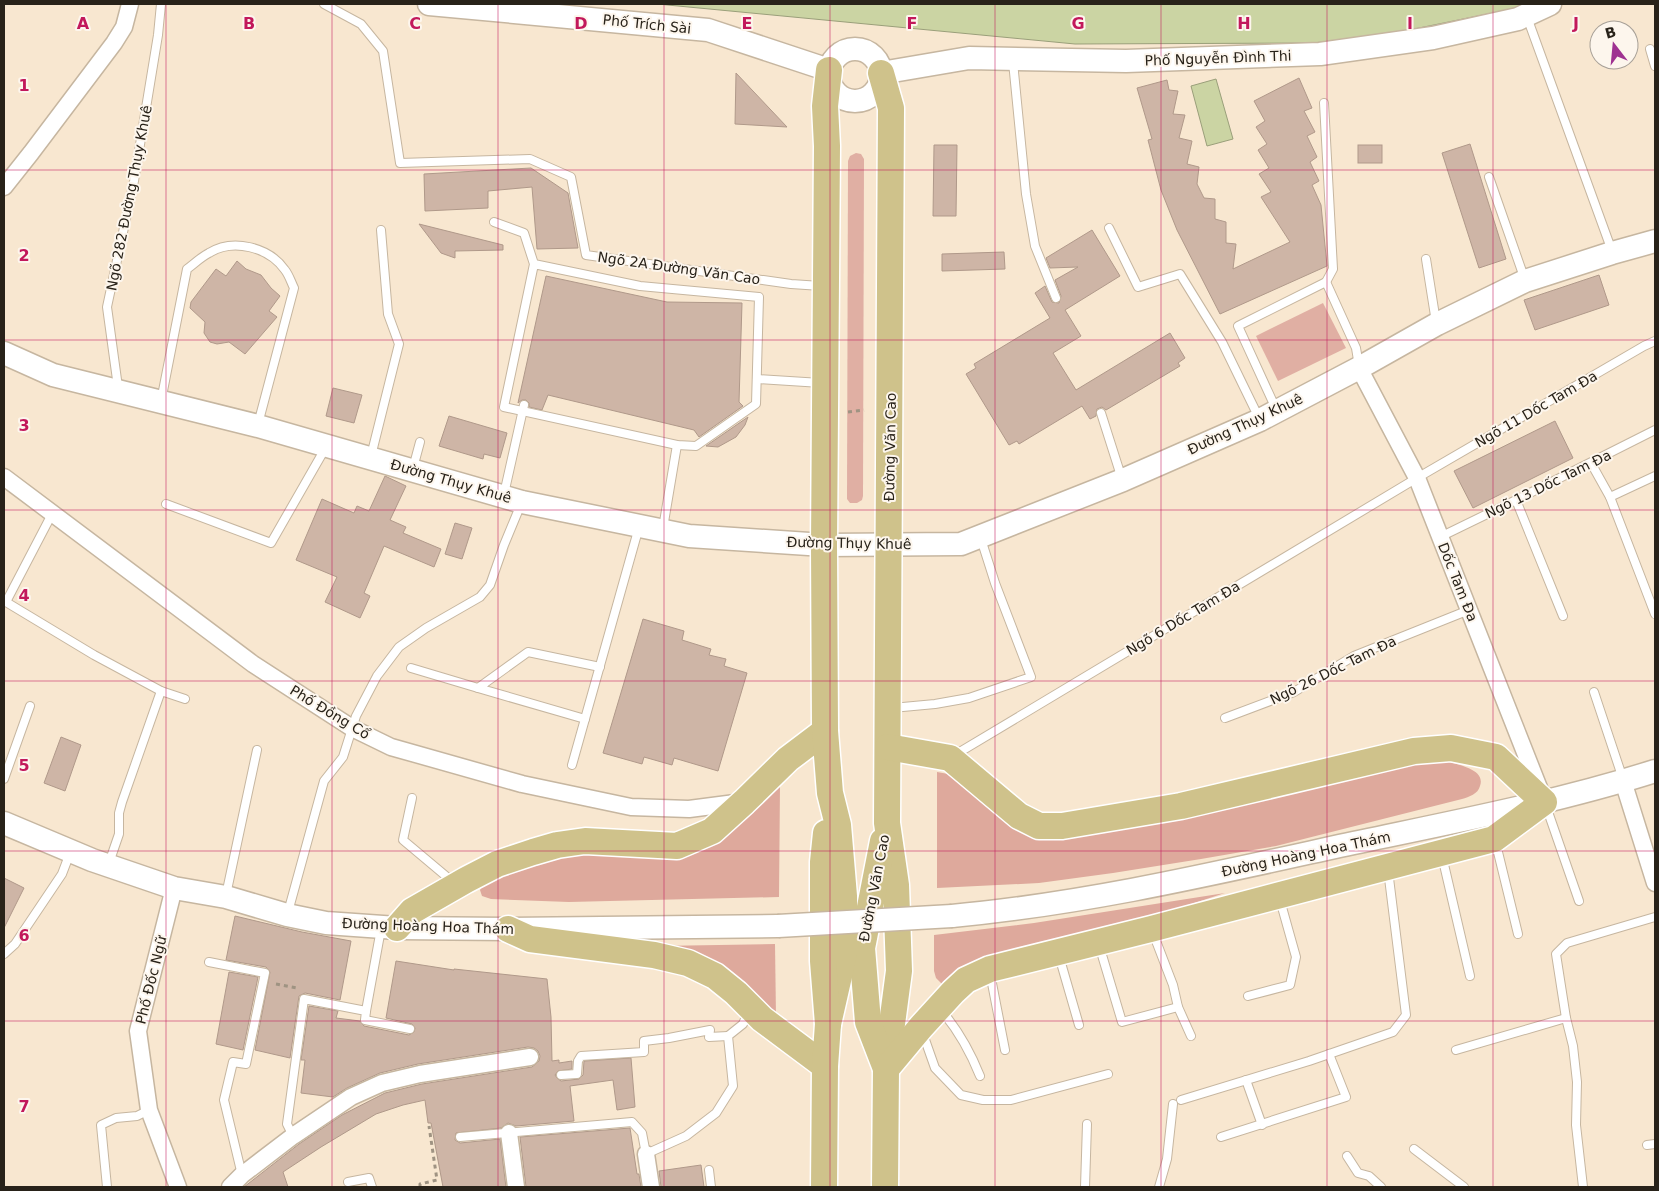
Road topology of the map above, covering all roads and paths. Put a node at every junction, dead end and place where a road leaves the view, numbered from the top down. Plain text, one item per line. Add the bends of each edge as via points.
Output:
1 (130, 4) edge
2 (161, 4) edge
3 (324, 4) edge
4 (429, 4) edge
5 (1550, 4) edge
6 (1526, 15) junction
7 (1650, 49) dead end
8 (1013, 60) junction
9 (1655, 66) edge
10 (829, 70) junction
11 (881, 73) junction
12 (1324, 103) dead end
13 (1489, 177) dead end
14 (4, 187) edge
15 (494, 222) dead end
16 (1109, 228) dead end
17 (381, 230) dead end
18 (1655, 241) edge
19 (1612, 253) junction
20 (1426, 259) dead end
21 (534, 264) junction
22 (1525, 281) junction
23 (1326, 282) junction
24 (826, 287) junction
25 (1056, 298) dead end
26 (1437, 324) junction
27 (1655, 341) edge
28 (4, 353) edge
29 (1359, 368) junction
30 (757, 380) junction
31 (825, 383) junction
32 (118, 392) junction
33 (161, 401) junction
34 (523, 408) junction
35 (864, 410) dead end
36 (848, 412) dead end
37 (1101, 413) dead end
38 (1268, 416) junction
39 (258, 426) junction
40 (1655, 430) edge
41 (420, 442) dead end
42 (677, 445) junction
43 (328, 446) junction
44 (370, 458) junction
45 (1591, 463) junction
46 (413, 470) junction
47 (1655, 476) edge
48 (4, 477) edge
49 (1417, 478) junction
50 (1123, 480) junction
51 (1610, 497) junction
52 (512, 499) junction
53 (1516, 500) junction
54 (166, 504) dead end
55 (53, 512) junction
56 (639, 525) junction
57 (662, 530) junction
58 (980, 537) junction
59 (1440, 537) junction
60 (889, 544) junction
61 (824, 545) junction
62 (1469, 610) junction
63 (1655, 614) edge
64 (1563, 616) dead end
65 (600, 667) junction
66 (411, 668) dead end
67 (478, 688) junction
68 (161, 691) junction
69 (1594, 692) dead end
70 (185, 699) dead end
71 (30, 706) dead end
72 (888, 709) junction
73 (1225, 718) dead end
74 (585, 719) junction
75 (352, 728) junction
76 (825, 731) junction
77 (888, 747) junction
78 (257, 750) dead end
79 (950, 758) junction
80 (572, 765) dead end
81 (1655, 771) edge
82 (4, 779) edge
83 (1623, 781) junction
84 (412, 798) dead end
85 (744, 802) junction
86 (1544, 802) junction
87 (4, 822) edge
88 (888, 823) junction
89 (1494, 840) junction
90 (71, 851) junction
91 (1441, 854) junction
92 (108, 866) junction
93 (1388, 868) junction
94 (1655, 883) edge
95 (456, 885) junction
96 (174, 888) junction
97 (1279, 896) junction
98 (226, 897) junction
99 (1578, 901) dead end
100 (287, 914) junction
101 (1655, 917) edge
102 (389, 927) junction
103 (508, 929) junction
104 (1151, 929) junction
105 (1518, 934) dead end
106 (1098, 942) junction
107 (1058, 952) junction
108 (4, 954) edge
109 (209, 962) dead end
110 (990, 969) junction
111 (1470, 976) dead end
112 (263, 981) junction
113 (1248, 996) dead end
114 (304, 999) junction
115 (750, 1007) junction
116 (939, 1007) junction
117 (1178, 1007) junction
118 (366, 1011) junction
119 (1566, 1018) junction
120 (1079, 1024) dead end
121 (921, 1027) junction
122 (410, 1029) dead end
123 (728, 1036) junction
124 (1191, 1036) dead end
125 (1005, 1050) dead end
126 (1456, 1050) dead end
127 (1329, 1054) junction
128 (530, 1057) dead end
129 (825, 1066) junction
130 (886, 1069) junction
131 (1108, 1074) dead end
132 (561, 1075) dead end
133 (980, 1076) dead end
134 (1246, 1080) junction
135 (1181, 1100) dead end
136 (1172, 1104) dead end
137 (149, 1110) junction
138 (1087, 1124) dead end
139 (1262, 1124) junction
140 (429, 1126) dead end
141 (509, 1133) junction
142 (293, 1136) junction
143 (460, 1137) dead end
144 (1221, 1137) dead end
145 (1655, 1144) edge
146 (1647, 1145) dead end
147 (1414, 1149) dead end
148 (646, 1154) junction
149 (1347, 1156) dead end
150 (709, 1170) dead end
151 (242, 1175) junction
152 (348, 1182) dead end
153 (107, 1187) edge
154 (178, 1187) edge
155 (230, 1187) edge
156 (372, 1187) edge
157 (420, 1187) edge
158 (516, 1187) edge
159 (651, 1187) edge
160 (711, 1187) edge
161 (824, 1187) edge
162 (886, 1187) edge
163 (1086, 1187) edge
164 (1159, 1187) edge
165 (1381, 1187) edge
166 (1464, 1187) edge
167 (1583, 1187) edge

1 - 14 street via 124,27 114,43
2 - 32 lane, Ngõ 282 Đường Thụy Khuê via 141,142 107,307
3 - 24 lane, Ngõ 2A Đường Văn Cao via 361,24 383,51 400,163 530,159 571,177 586,255
4 - 10 main road, Phố Trích Sài via 708,30
5 - 6 main road, Phố Nguyễn Đình Thi
6 - 8 main road, Phố Nguyễn Đình Thi via 1433,38 1320,54 1126,61
6 - 19 lane
7 - 9 lane
8 - 11 main road, Phố Nguyễn Đình Thi via 969,58
8 - 25 lane via 1026,194 1035,246
10 - 11 main road via 844,51 861,49 874,58
10 - 11 main road via 829,79 837,94 853,101 870,96 880,82
10 - 24 main road via 825,106
11 - 60 main road, Đường Văn Cao via 891,108
12 - 23 lane via 1333,269
13 - 22 lane
15 - 21 lane via 524,233
16 - 38 lane via 1138,287 1180,274
17 - 44 lane via 388,314 399,344
18 - 19 main road, Đường Thụy Khuê
19 - 22 main road, Đường Thụy Khuê
20 - 26 lane
21 - 30 lane via 640,286 759,297
21 - 34 lane via 504,407
22 - 26 main road, Đường Thụy Khuê
23 - 29 lane via 1356,348
23 - 38 lane via 1238,326
24 - 31 main road
26 - 29 main road, Đường Thụy Khuê
27 - 49 lane, Ngõ 11 Dốc Tam Đa
28 - 32 main road, Đường Thụy Khuê via 53,375
29 - 38 main road, Đường Thụy Khuê
29 - 49 street, Dốc Tam Đa
30 - 31 lane
30 - 42 lane via 756,404 696,446
31 - 61 main road
32 - 33 main road, Đường Thụy Khuê
33 - 39 main road, Đường Thụy Khuê
33 - 39 lane via 187,269 210,252 228,245 249,245 285,269 294,288
34 - 42 lane
34 - 52 lane
35 - 36 path
37 - 50 lane
38 - 50 main road, Đường Thụy Khuê
39 - 43 main road, Đường Thụy Khuê
40 - 45 lane, Ngõ 13 Dốc Tam Đa
41 - 46 lane
42 - 57 lane
43 - 44 main road, Đường Thụy Khuê
43 - 54 lane via 271,542
44 - 46 main road, Đường Thụy Khuê
45 - 51 lane
45 - 53 lane, Ngõ 13 Dốc Tam Đa
46 - 52 main road, Đường Thụy Khuê
47 - 51 lane
48 - 55 street, Phố Đồng Cổ
49 - 59 street, Dốc Tam Đa
49 - 79 lane, Ngõ 6 Dốc Tam Đa
50 - 58 main road, Đường Thụy Khuê
51 - 63 lane
52 - 56 main road, Đường Thụy Khuê
52 - 75 lane via 504,545 490,585 480,597 399,647 377,676
53 - 59 lane, Ngõ 13 Dốc Tam Đa
53 - 64 lane
55 - 68 lane via 6,602
55 - 75 street, Phố Đồng Cổ via 253,664
56 - 57 main road, Đường Thụy Khuê
56 - 65 lane
57 - 61 main road, Đường Thụy Khuê via 690,536
58 - 60 main road, Đường Thụy Khuê via 961,544
58 - 72 lane via 1032,677 969,698
59 - 62 street, Dốc Tam Đa
60 - 61 main road, Đường Thụy Khuê
60 - 72 main road, Đường Văn Cao
61 - 76 main road
62 - 73 lane, Ngõ 26 Dốc Tam Đa via 1354,656 1294,692
62 - 86 street, Dốc Tam Đa
65 - 67 lane via 528,652
65 - 74 lane
66 - 67 lane
67 - 74 lane
68 - 70 lane
68 - 92 lane via 122,802 119,834
69 - 83 lane
71 - 82 lane
72 - 77 main road, Đường Văn Cao
74 - 80 lane
75 - 85 street, Phố Đồng Cổ via 391,747 503,779 631,807 689,809
75 - 100 lane via 342,756 324,781
76 - 85 main road via 788,759
76 - 129 main road via 830,793 823,862 828,1024
77 - 79 main road
77 - 88 main road, Đường Văn Cao
78 - 98 lane
79 - 86 main road via 1019,816 1039,826 1062,826 1181,806 1414,751 1451,748 1496,756
81 - 83 main road, Đường Hoàng Hoa Thám
83 - 86 main road, Đường Hoàng Hoa Thám
83 - 94 street
84 - 95 lane via 403,840
85 - 95 main road via 712,830 677,846 585,841 557,845 497,864
86 - 89 main road
86 - 99 lane
86 - 103 main road, Đường Hoàng Hoa Thám, bridge via 1134,890 1012,911 778,926
87 - 90 main road, Đường Hoàng Hoa Thám
88 - 130 main road, Đường Văn Cao via 896,885 899,971
88 - 130 main road, Đường Văn Cao via 862,948 868,1022
89 - 91 main road
89 - 105 lane
90 - 92 main road, Đường Hoàng Hoa Thám
90 - 108 lane via 62,874 15,944
91 - 93 main road
91 - 111 lane
92 - 96 main road, Đường Hoàng Hoa Thám
93 - 97 main road
93 - 127 lane via 1406,1015 1394,1032
95 - 102 main road
96 - 98 main road, Đường Hoàng Hoa Thám
96 - 137 street, Phố Đốc Ngữ via 138,1031
97 - 104 main road
97 - 113 lane via 1296,958 1290,985
98 - 100 main road, Đường Hoàng Hoa Thám
100 - 102 main road, Đường Hoàng Hoa Thám via 326,923
101 - 119 lane via 1567,943 1556,954
102 - 103 main road, Đường Hoàng Hoa Thám
102 - 118 lane
103 - 115 main road via 530,939 688,963 716,976
104 - 106 main road
104 - 117 lane
106 - 107 main road
106 - 117 lane via 1122,1022
107 - 110 main road
107 - 120 lane
109 - 112 lane via 265,973
110 - 116 main road via 966,980
110 - 125 lane
112 - 114 path via 298,988
112 - 151 lane via 246,1064 233,1062 224,1100
114 - 118 lane
114 - 142 lane via 286,1124
115 - 123 lane via 744,1024
115 - 129 main road
116 - 121 main road
116 - 133 lane via 956,1028
117 - 124 lane
118 - 122 lane via 364,1020
119 - 126 lane
119 - 167 lane via 1577,1082 1576,1125
121 - 130 main road
121 - 131 lane via 935,1068 961,1095 983,1100 1011,1100
123 - 132 lane via 709,1037 710,1030 644,1040 644,1052 581,1056 577,1074
123 - 148 lane via 734,1086 716,1113 686,1136
127 - 134 lane
127 - 139 lane via 1346,1097
128 - 142 street via 382,1083 350,1097
129 - 161 main road
130 - 162 main road, Đường Văn Cao
134 - 135 lane
134 - 139 lane
136 - 164 lane via 1167,1159
137 - 153 lane via 101,1125
137 - 154 street, Phố Đốc Ngữ
138 - 163 lane
139 - 144 lane
140 - 157 path via 437,1180 420,1184
141 - 143 lane
141 - 148 lane via 632,1122 642,1133
141 - 158 street
142 - 151 street
145 - 146 lane
147 - 166 lane
148 - 159 street
149 - 165 lane via 1358,1173 1369,1176
150 - 160 lane
151 - 155 street
152 - 156 lane via 369,1178

